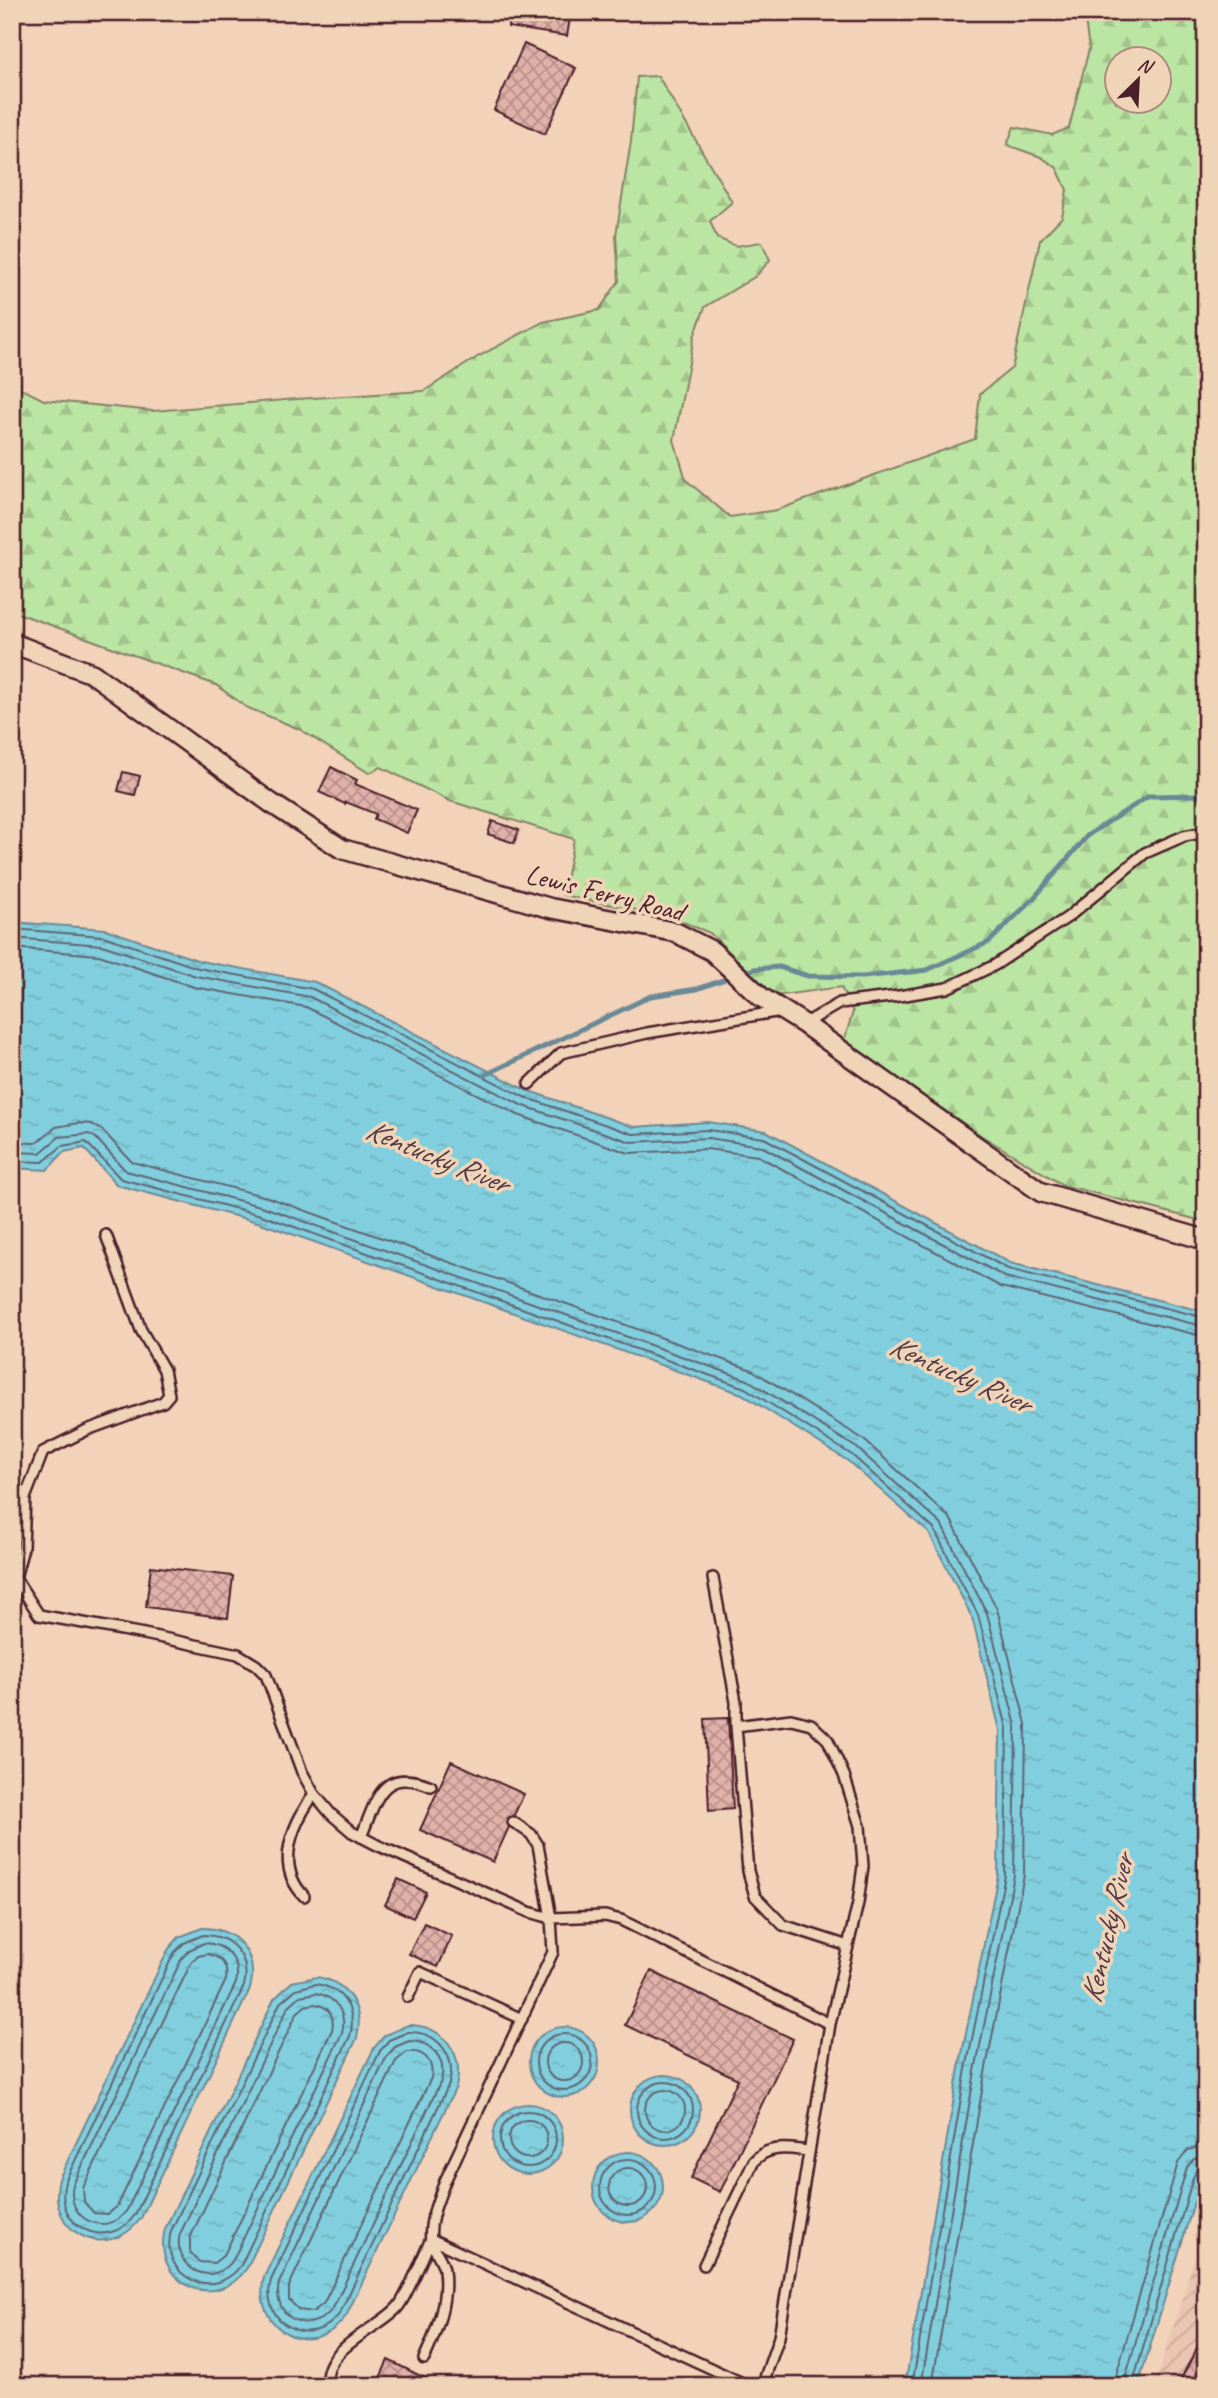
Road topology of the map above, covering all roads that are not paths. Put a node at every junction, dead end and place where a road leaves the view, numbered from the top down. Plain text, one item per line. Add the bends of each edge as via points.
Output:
1 (12, 643) edge
2 (1206, 832) edge
3 (783, 1011) junction
4 (804, 1024) junction
5 (529, 1084) dead end
6 (106, 1235) dead end
7 (1206, 1240) edge
8 (713, 1578) dead end
9 (736, 1726) junction
10 (431, 1786) dead end
11 (314, 1794) junction
12 (513, 1822) dead end
13 (361, 1837) junction
14 (304, 1896) dead end
15 (551, 1918) junction
16 (848, 1946) junction
17 (408, 1997) dead end
18 (522, 2019) junction
19 (830, 2024) junction
20 (809, 2151) junction
21 (431, 2239) junction
22 (704, 2265) dead end
23 (424, 2360) dead end
24 (328, 2386) edge
25 (749, 2386) edge
26 (762, 2386) edge

1 - 3 street, Lewis Ferry Road via 93,674 342,849 550,908 675,932 712,951 761,997
2 - 4 lane via 1145,853 1068,917 995,965 947,988 840,1003
3 - 4 street, Lewis Ferry Road
3 - 5 lane via 647,1033 561,1053
4 - 7 street, Lewis Ferry Road via 1041,1192
6 - 11 lane via 141,1329 164,1370 169,1395 163,1402 43,1452 25,1498 23,1548 15,1578 40,1615 238,1654 256,1665 266,1675
8 - 9 lane via 736,1702
9 - 16 lane via 748,1871 755,1896 783,1925
9 - 16 lane via 791,1719 811,1724 828,1740 860,1826 863,1866
10 - 13 lane via 407,1779 393,1781 377,1800
11 - 13 lane
11 - 14 lane via 290,1844 293,1885
12 - 15 lane via 538,1845
13 - 15 lane
15 - 18 lane via 553,1952
15 - 19 lane via 605,1916 621,1920
16 - 19 lane
17 - 18 lane via 420,1972
18 - 21 lane via 446,2181 434,2211
19 - 20 lane
20 - 22 lane via 773,2149 754,2161
20 - 26 lane via 779,2337
21 - 23 lane via 444,2267 445,2298
21 - 24 lane via 398,2308 340,2352 329,2369
21 - 25 lane

